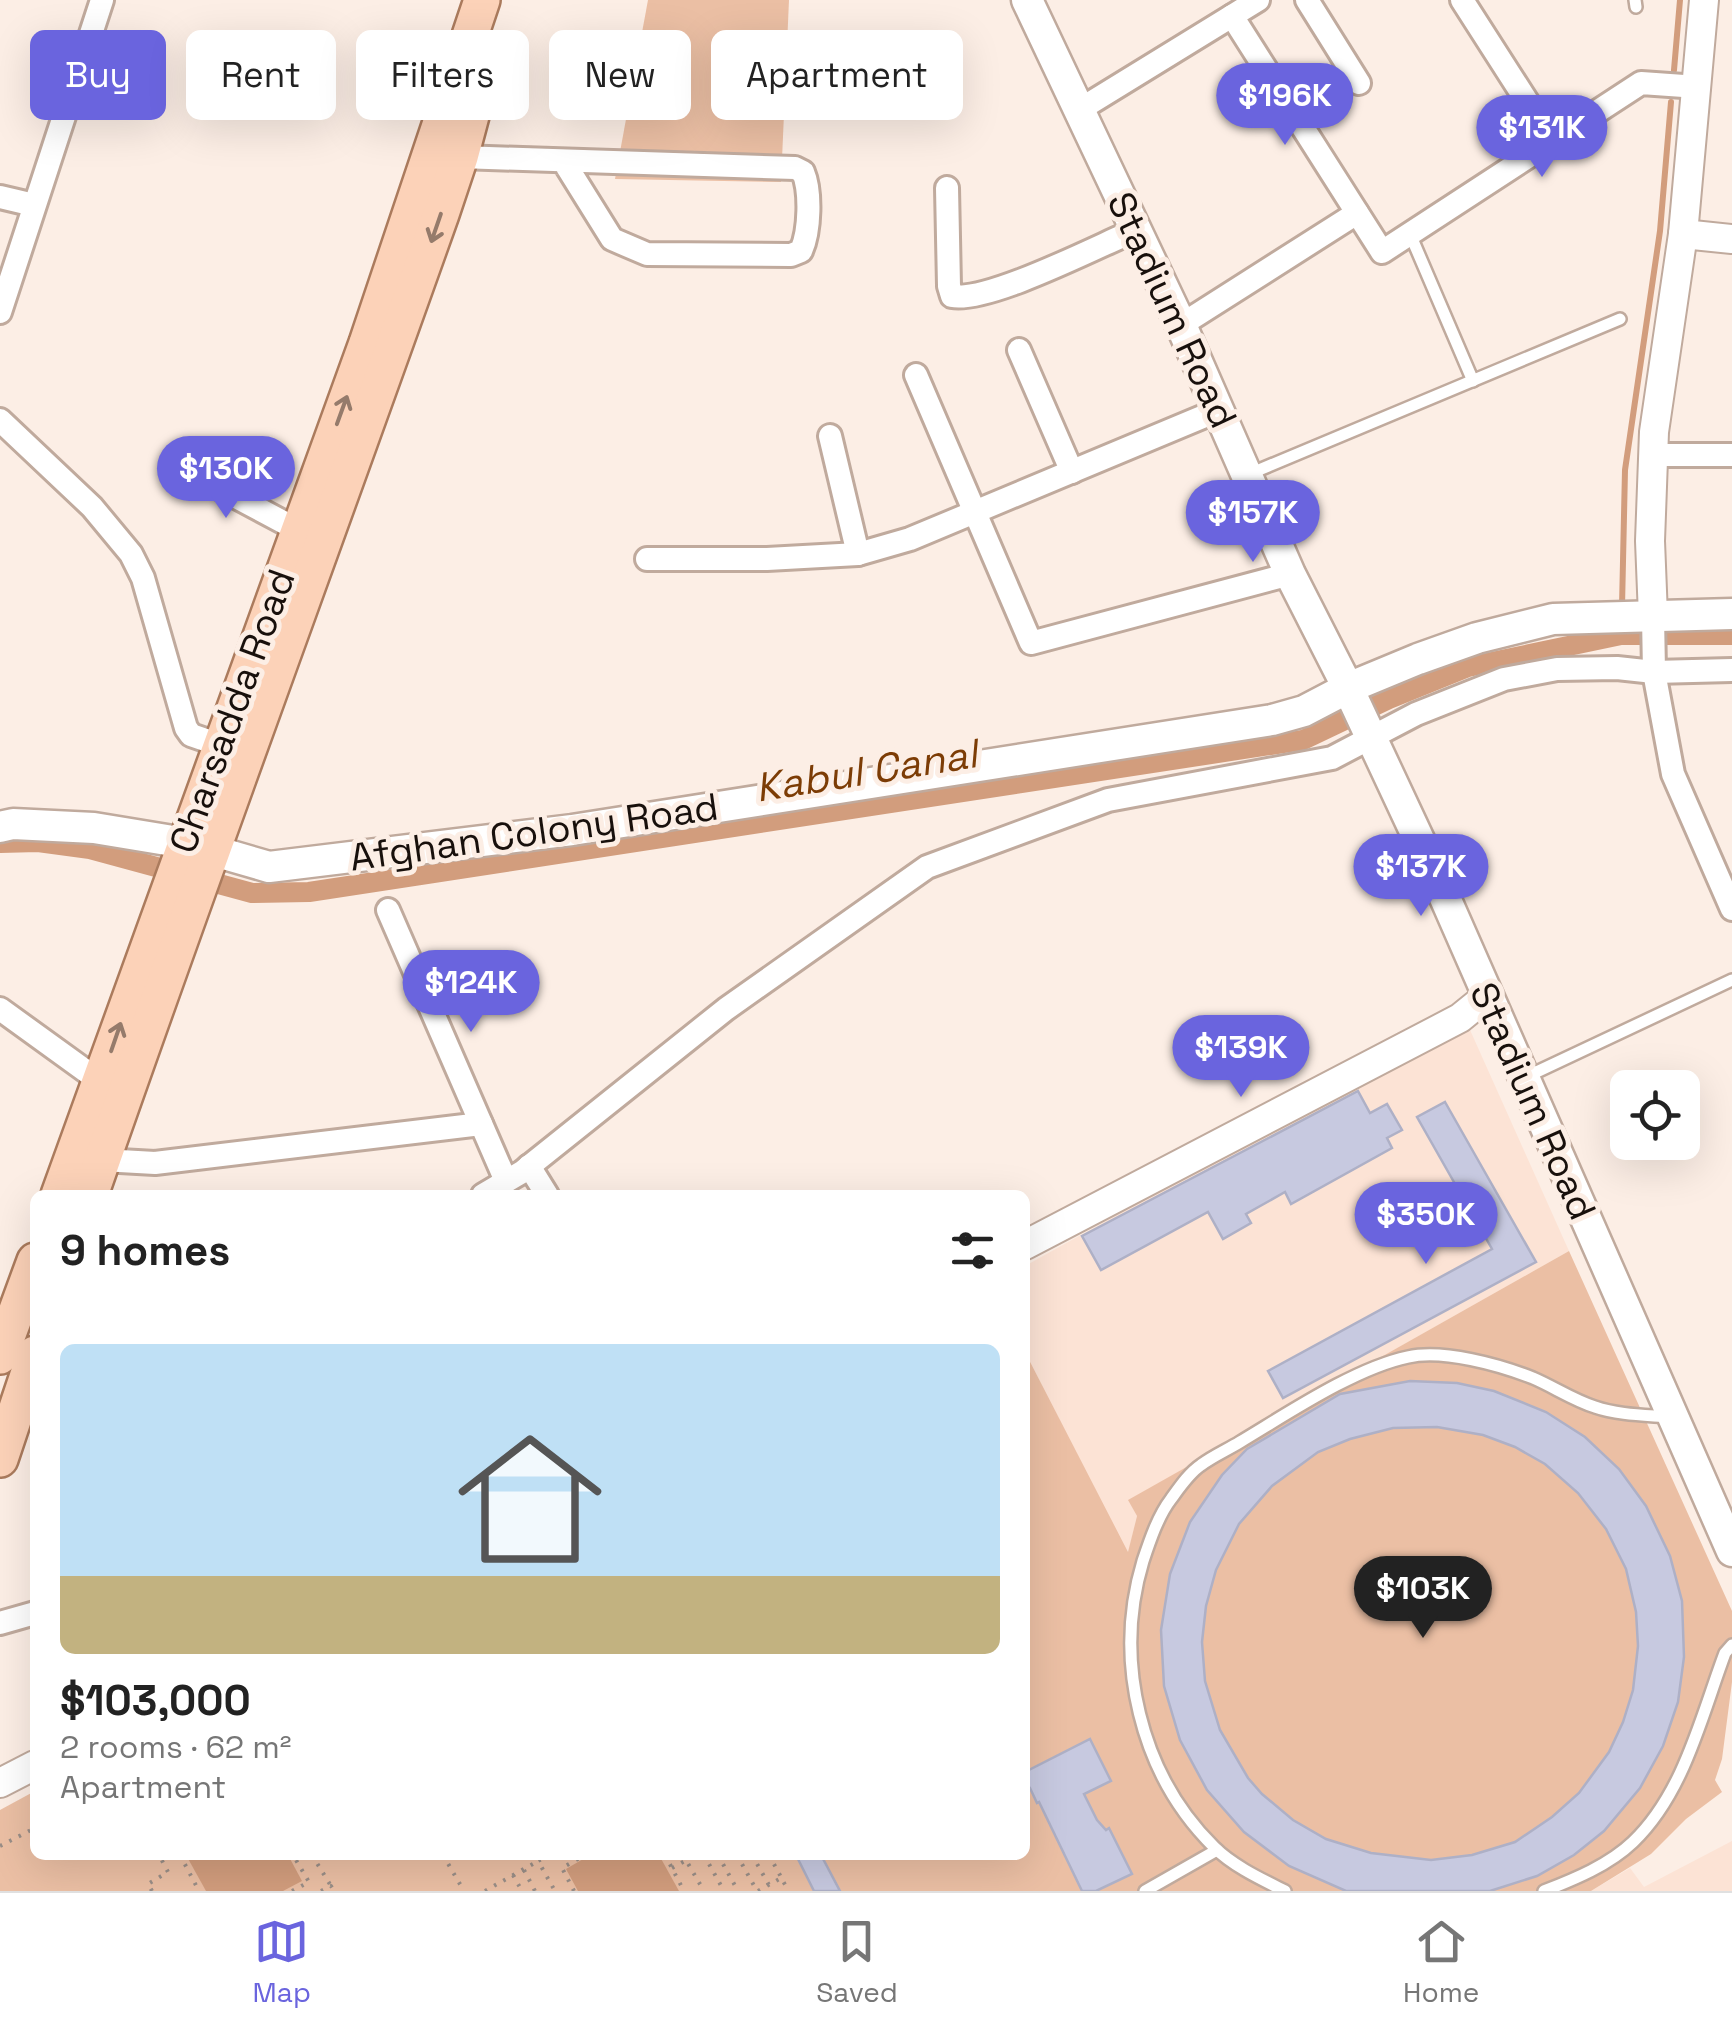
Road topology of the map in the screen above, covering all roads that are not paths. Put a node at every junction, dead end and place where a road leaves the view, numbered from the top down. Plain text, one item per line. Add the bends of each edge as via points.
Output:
1 (102, 0) edge
2 (482, 0) edge
3 (504, 0) edge
4 (1027, 0) edge
5 (1258, 0) edge
6 (1308, 0) edge
7 (1462, 0) edge
8 (1704, 0) edge
9 (1232, 16) junction
10 (1359, 83) dead end
11 (1698, 88) junction
12 (1079, 110) junction
13 (1553, 142) junction
14 (447, 153) junction
15 (564, 162) junction
16 (947, 188) dead end
17 (0, 196) edge
18 (34, 204) junction
19 (1358, 213) junction
20 (1136, 230) junction
21 (1410, 234) junction
22 (1684, 234) junction
23 (1732, 239) edge
24 (0, 312) edge
25 (1620, 318) dead end
26 (1180, 325) junction
27 (1019, 350) dead end
28 (916, 375) dead end
29 (1473, 380) junction
30 (1219, 410) junction
31 (0, 420) edge
32 (830, 436) dead end
33 (1653, 455) junction
34 (1732, 456) edge
35 (178, 466) dead end
36 (1072, 472) junction
37 (1248, 475) junction
38 (976, 512) junction
39 (298, 530) junction
40 (858, 554) junction
41 (647, 559) dead end
42 (1290, 574) junction
43 (1732, 614) edge
44 (1651, 620) junction
45 (1654, 666) junction
46 (1732, 670) edge
47 (1349, 692) junction
48 (1369, 736) junction
49 (220, 745) junction
50 (0, 827) edge
51 (191, 868) junction
52 (1732, 909) edge
53 (388, 910) dead end
54 (1732, 980) edge
55 (1486, 997) junction
56 (0, 1009) edge
57 (1524, 1078) junction
58 (100, 1082) junction
59 (481, 1124) junction
60 (102, 1160) junction
61 (529, 1166) junction
62 (506, 1181) junction
63 (61, 1190) edge
64 (92, 1190) edge
65 (491, 1190) edge
66 (544, 1190) edge
67 (1030, 1241) edge
68 (30, 1275) edge
69 (0, 1356) edge
70 (29, 1386) edge
71 (1674, 1417) junction
72 (0, 1459) edge
73 (1732, 1548) edge
74 (30, 1615) edge
75 (0, 1624) edge
76 (1732, 1645) edge
77 (30, 1767) edge
78 (0, 1782) edge
79 (1217, 1850) junction
80 (1145, 1891) edge
81 (1285, 1891) edge
82 (1544, 1891) edge

1 - 18 street
2 - 14 main road, Charsadda Road
3 - 14 main road, Charsadda Road
4 - 12 main road, Stadium Road
5 - 9 street
6 - 10 street
7 - 13 street
8 - 11 street
9 - 12 street
9 - 19 street
11 - 13 street via 1641,84
11 - 22 street
12 - 20 main road, Stadium Road
13 - 21 street
14 - 15 street
39 -> 14 main road, Charsadda Road
14 -> 51 main road, Charsadda Road
15 - 15 street via 612,239 647,254 791,255 806,240 806,181 794,168
16 - 20 street via 952,296 1005,286
17 - 18 street
18 - 24 street
19 - 21 street via 1382,252
19 - 26 street
20 - 26 main road, Stadium Road
21 - 29 lane
22 - 23 street
22 - 33 street
25 - 29 lane
26 - 30 main road, Stadium Road
27 - 36 street
28 - 38 street
29 - 37 lane
30 - 36 street
30 - 37 main road, Stadium Road
31 - 49 street via 131,554 144,578 186,728
32 - 40 street
33 - 34 street
33 - 44 street
35 - 39 street
36 - 38 street
37 - 42 main road, Stadium Road
38 - 40 street
38 - 42 street via 1031,643
39 - 49 main road, Charsadda Road
40 - 41 street
42 - 47 main road, Stadium Road
43 - 44 main road, Afghan Colony Road
44 - 45 street
44 - 47 main road, Afghan Colony Road via 1553,618 1476,638
45 - 46 street
45 - 48 street via 1557,668 1504,678
45 - 52 street via 1673,774
47 - 48 main road, Stadium Road
47 - 51 main road, Afghan Colony Road via 1272,720 572,830 269,867
48 - 55 main road, Stadium Road
48 - 61 street via 1332,758 1108,800 927,867 726,1009
49 - 51 main road, Charsadda Road
50 - 51 main road, Afghan Colony Road via 94,828
58 -> 51 main road, Charsadda Road
51 - 60 main road, Charsadda Road
53 - 59 street
54 - 57 lane
55 - 57 main road, Stadium Road
55 - 67 street via 1460,1018
56 - 58 street
57 - 71 main road, Stadium Road
58 - 63 main road, Charsadda Road
59 - 60 street via 155,1164
59 - 62 street
60 - 64 main road, Charsadda Road
61 - 62 street
61 - 66 street
62 - 65 street
68 - 69 main road
70 - 72 main road
71 - 73 main road, Stadium Road
71 - 79 lane via 1597,1408 1494,1365 1410,1356 1350,1380 1198,1467 1168,1502 1150,1540 1131,1621 1131,1663 1144,1732 1166,1784
74 - 75 street
76 - 82 lane via 1688,1756 1633,1842 1593,1870
77 - 78 street
79 - 80 lane
79 - 81 lane

